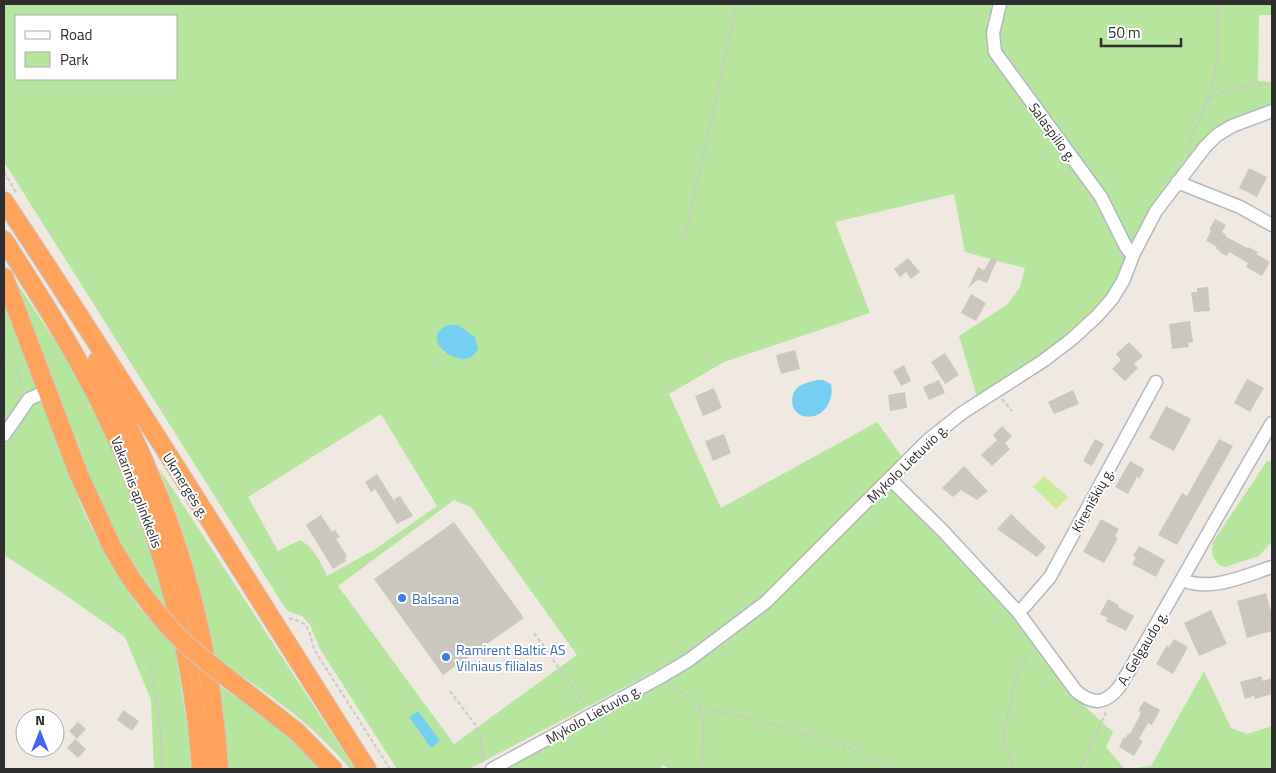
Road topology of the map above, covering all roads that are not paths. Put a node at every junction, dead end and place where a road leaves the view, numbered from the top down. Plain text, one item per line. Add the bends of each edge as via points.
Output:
1 (1000, 4) edge
2 (1272, 111) edge
3 (1177, 182) junction
4 (4, 201) edge
5 (1272, 225) edge
6 (4, 240) edge
7 (1134, 253) junction
8 (4, 277) edge
9 (67, 295) junction
10 (1156, 382) dead end
11 (47, 391) junction
12 (1272, 423) edge
13 (4, 436) edge
14 (890, 479) junction
15 (1272, 567) edge
16 (1182, 580) junction
17 (1018, 612) junction
18 (201, 769) edge
19 (219, 769) edge
20 (334, 769) edge
21 (367, 769) edge
22 (492, 769) edge

1 - 7 street, Salaspilio g. via 993,33 995,52 1101,197 1126,247
2 - 3 street, Mykolo Lietuvio g. via 1232,126 1218,135
3 - 5 street via 1240,207
3 - 7 street, Mykolo Lietuvio g. via 1156,211
4 - 9 highway, Ukmergės g.
6 - 18 highway, Vakarinis aplinkkelis via 93,389 150,518 173,594 188,660
7 - 14 street, Mykolo Lietuvio g. via 1123,281 1097,316 1065,345 949,423
8 - 11 highway
9 - 19 highway, Vakarinis aplinkkelis via 140,453 173,534 199,630 214,714
9 - 21 highway, Ukmergės g.
10 - 17 street, Kireniškių g. via 1050,577
11 - 13 street via 29,399
11 - 20 highway, bridge via 112,547 164,622 212,667 297,732
12 - 16 street, A. Gelgaudo g.
14 - 17 street, A. Gelgaudo g.
14 - 22 street, Mykolo Lietuvio g. via 766,602 689,660
15 - 16 street via 1224,583 1204,585
16 - 17 street, A. Gelgaudo g. via 1120,686 1112,697 1104,700 1085,699 1076,691

